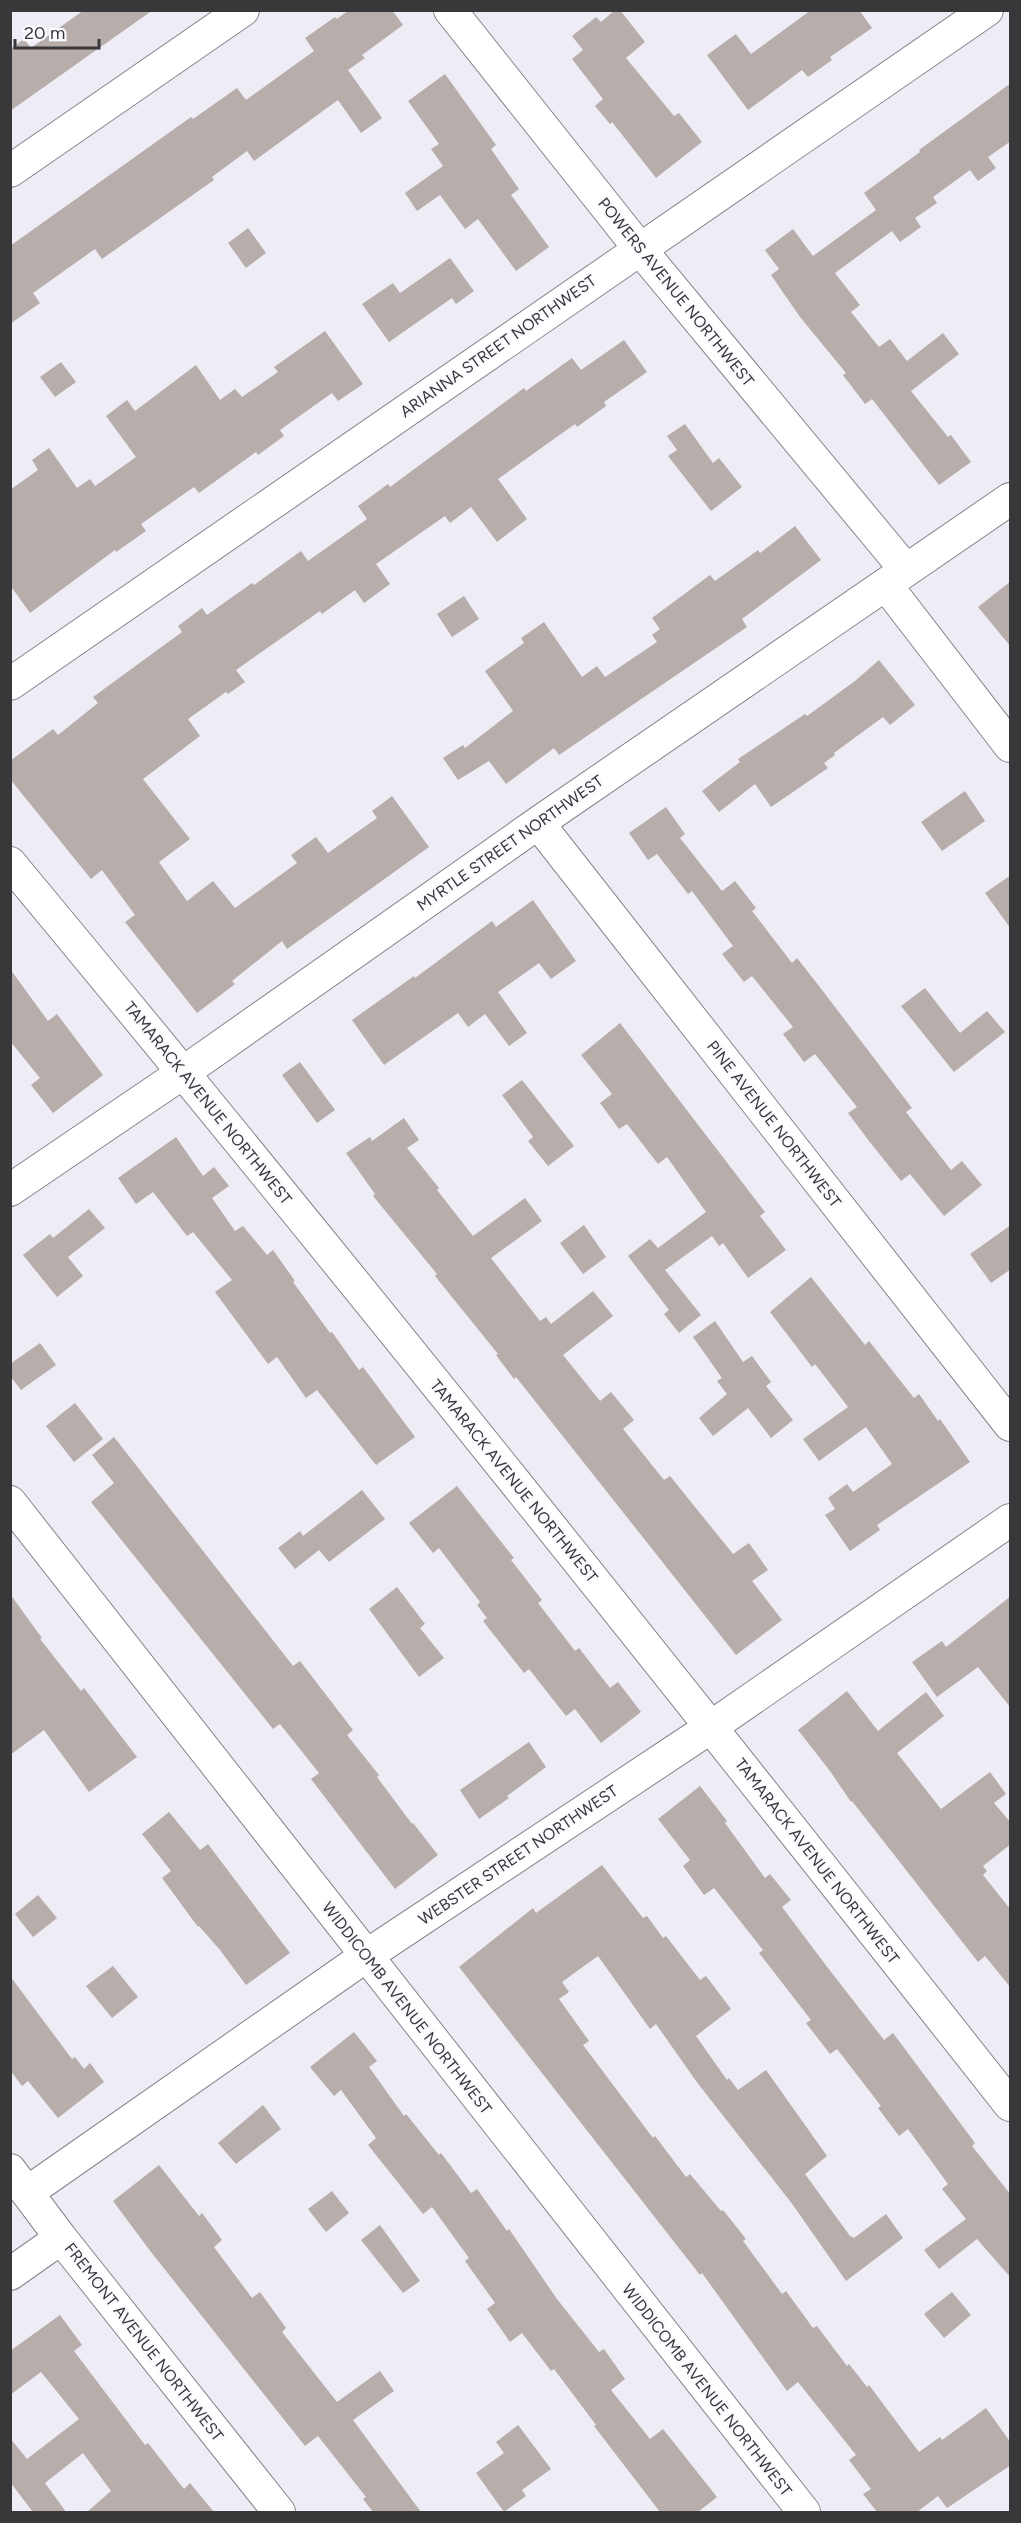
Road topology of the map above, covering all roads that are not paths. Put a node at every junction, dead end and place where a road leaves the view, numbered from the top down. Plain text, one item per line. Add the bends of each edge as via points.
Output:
1 (243, 10) edge
2 (450, 10) edge
3 (987, 10) edge
4 (10, 171) edge
5 (639, 248) junction
6 (1011, 499) edge
7 (896, 577) junction
8 (10, 684) edge
9 (1011, 746) edge
10 (538, 823) junction
11 (10, 863) edge
12 (184, 1072) junction
13 (10, 1190) edge
14 (1011, 1425) edge
15 (10, 1502) edge
16 (1011, 1520) edge
17 (711, 1727) junction
18 (366, 1956) junction
19 (1011, 2105) edge
20 (19, 2181) edge
21 (61, 2238) junction
22 (10, 2274) edge
23 (279, 2512) edge
24 (804, 2512) edge

1 - 4 street
2 - 5 street, POWERS AVENUE NORTHWEST
3 - 5 street, ARIANNA STREET NORTHWEST
5 - 7 street, POWERS AVENUE NORTHWEST
5 - 8 street, ARIANNA STREET NORTHWEST
6 - 7 street, MYRTLE STREET NORTHWEST
7 - 9 street, POWERS AVENUE NORTHWEST
7 - 10 street, MYRTLE STREET NORTHWEST
10 - 12 street, MYRTLE STREET NORTHWEST
10 - 14 street, PINE AVENUE NORTHWEST
11 - 12 street, TAMARACK AVENUE NORTHWEST
12 - 13 street, MYRTLE STREET NORTHWEST
12 - 17 street, TAMARACK AVENUE NORTHWEST
15 - 18 street, WIDDICOMB AVENUE NORTHWEST
16 - 17 street, WEBSTER STREET NORTHWEST
17 - 18 street, WEBSTER STREET NORTHWEST
17 - 19 street, TAMARACK AVENUE NORTHWEST
18 - 20 street, WEBSTER STREET NORTHWEST
18 - 24 street, WIDDICOMB AVENUE NORTHWEST
20 - 21 street, FREMONT AVENUE NORTHWEST
21 - 22 street
21 - 23 street, FREMONT AVENUE NORTHWEST

